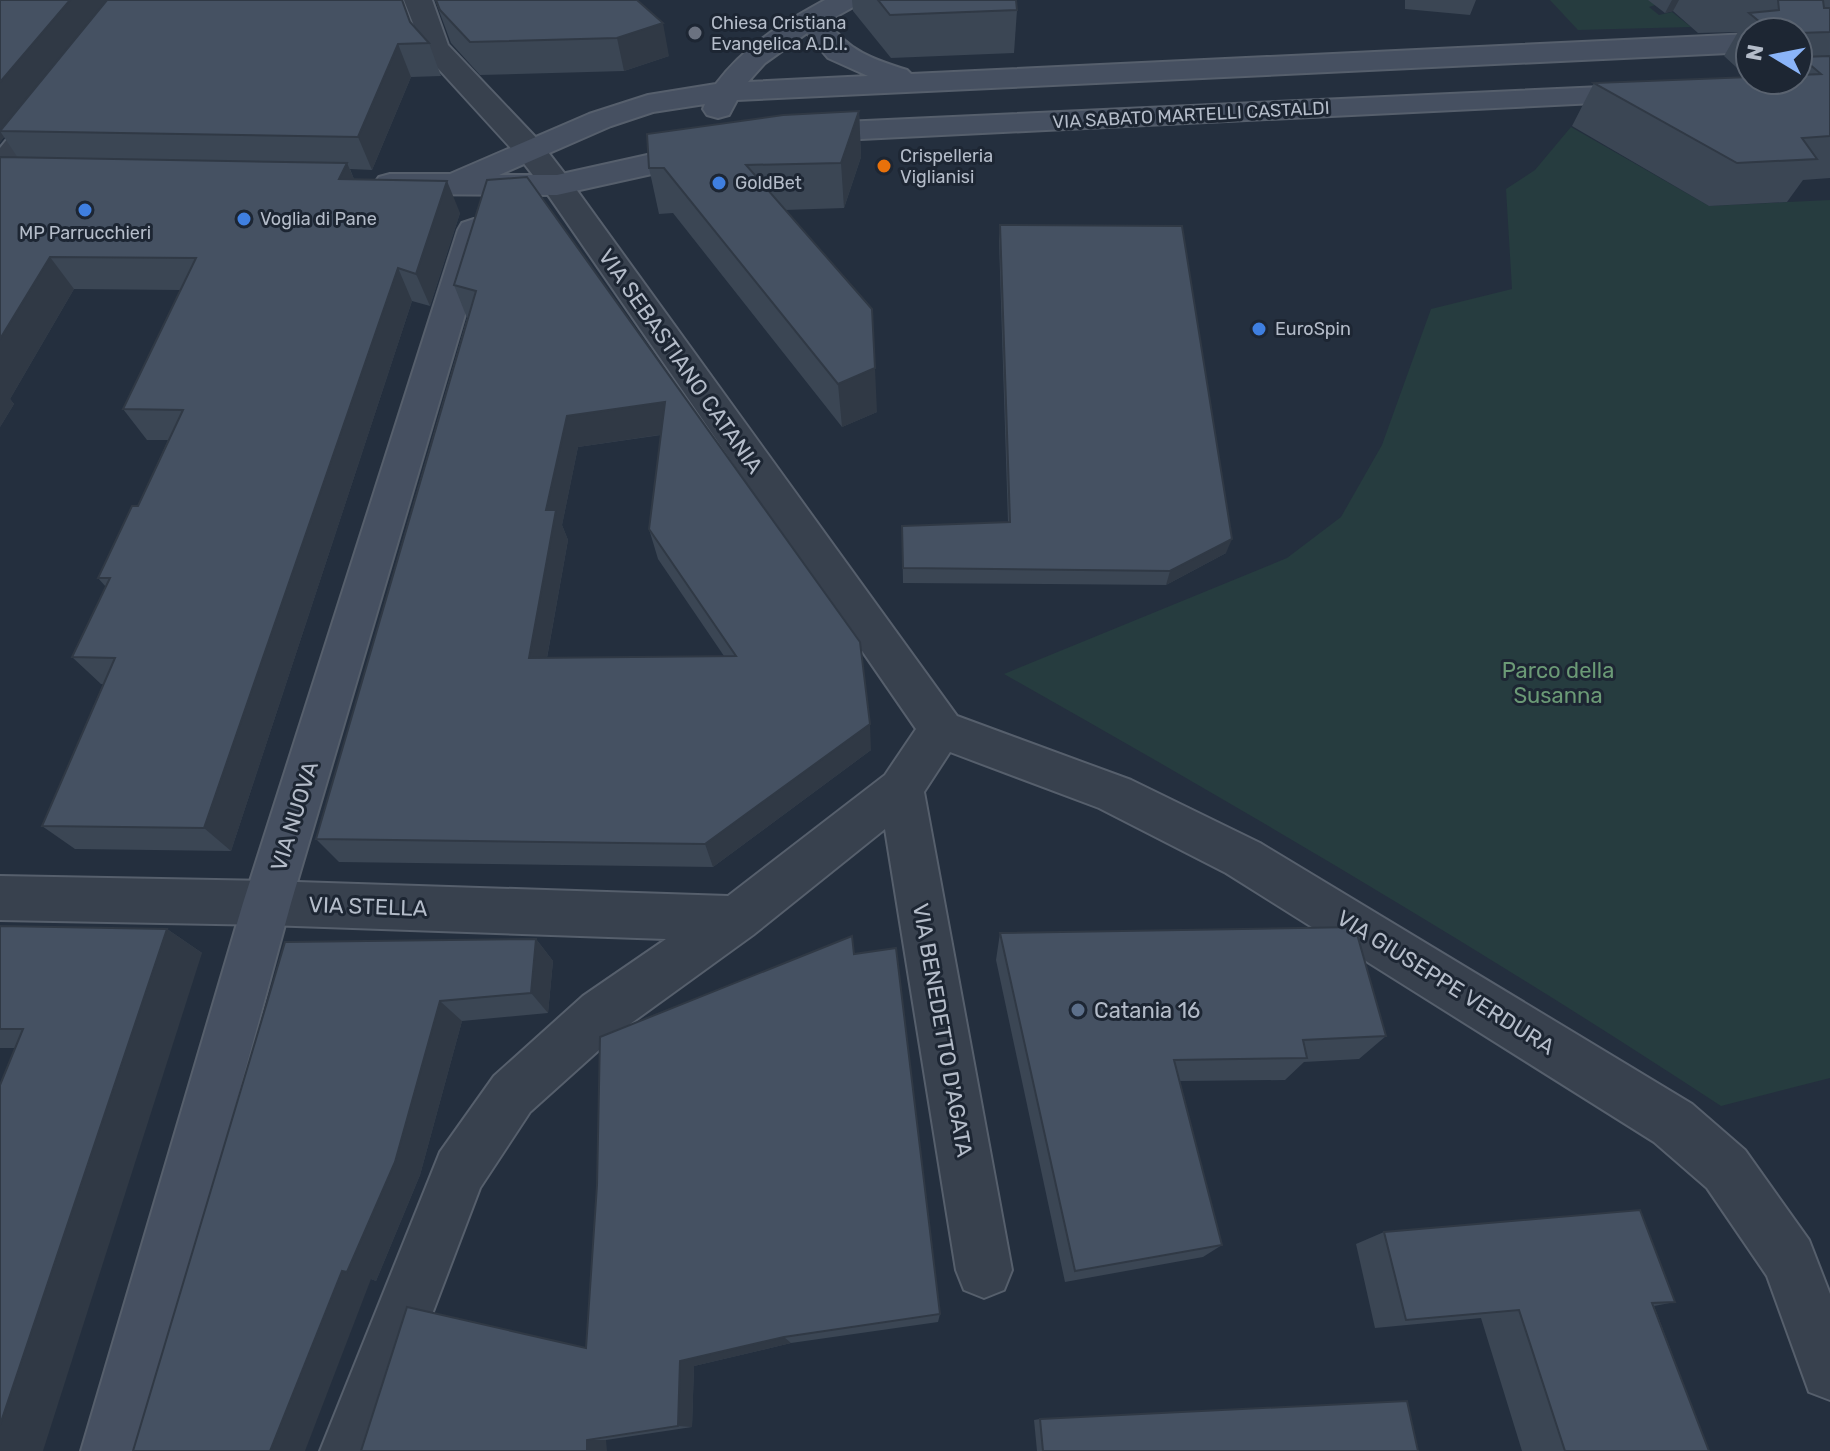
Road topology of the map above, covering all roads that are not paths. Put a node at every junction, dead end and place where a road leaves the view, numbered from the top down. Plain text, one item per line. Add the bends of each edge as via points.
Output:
1 (418, 0) edge
2 (845, 0) edge
3 (812, 19) junction
4 (1734, 44) edge
5 (914, 81) junction
6 (69, 82) edge
7 (725, 92) junction
8 (1670, 93) edge
9 (774, 134) edge
10 (730, 145) edge
11 (530, 150) junction
12 (0, 168) edge
13 (643, 168) junction
14 (0, 177) edge
15 (32, 178) edge
16 (368, 184) edge
17 (468, 185) junction
18 (557, 185) junction
19 (941, 729) junction
20 (901, 789) junction
21 (0, 898) edge
22 (267, 903) junction
23 (736, 919) junction
24 (984, 1270) dead end
25 (1830, 1371) edge
26 (111, 1451) edge
27 (350, 1451) edge

1 - 11 street, VIA SEBASTIANO CATANIA via 435,48
2 - 3 main road
3 - 5 main road via 845,59
3 - 7 main road via 760,50
4 - 5 main road
5 - 7 main road
6 - 12 street
7 - 11 main road via 648,104
7 - 13 main road via 717,114 693,142
8 - 9 main road, VIA SABATO MARTELLI CASTALDI
10 - 13 main road
11 - 17 main road
11 - 18 street, VIA SEBASTIANO CATANIA
13 - 18 main road
14 - 15 main road
16 - 17 main road
17 - 18 main road
17 - 22 main road, VIA NUOVA
18 - 19 street, VIA SEBASTIANO CATANIA
19 - 20 street
19 - 25 street, VIA GIUSEPPE VERDURA via 1115,794 1243,858 1673,1123 1726,1169 1789,1260
20 - 23 street
20 - 24 street, VIA BENEDETTO D'AGATA
21 - 22 street, VIA STELLA
22 - 23 street, VIA STELLA
22 - 26 main road, VIA NUOVA
23 - 27 street via 601,1014 512,1094 459,1171

